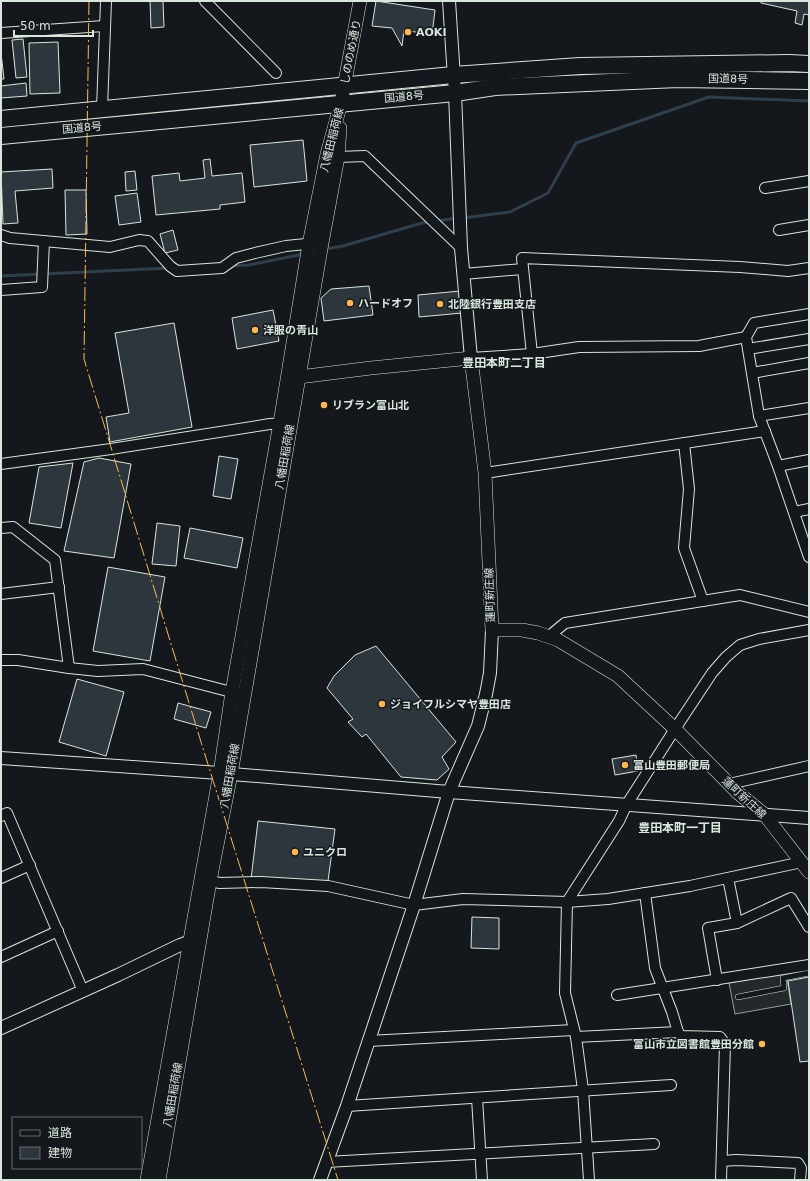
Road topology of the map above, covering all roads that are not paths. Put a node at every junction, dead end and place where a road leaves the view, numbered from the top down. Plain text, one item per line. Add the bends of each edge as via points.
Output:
1 (106, 1) edge
2 (204, 1) edge
3 (360, 1) edge
4 (449, 1) edge
5 (104, 26) junction
6 (1, 33) edge
7 (809, 64) edge
8 (276, 73) dead end
9 (453, 75) junction
10 (809, 81) edge
11 (345, 86) junction
12 (455, 93) junction
13 (341, 103) junction
14 (102, 109) junction
15 (1, 119) edge
16 (1, 136) edge
17 (338, 157) junction
18 (809, 180) edge
19 (765, 188) dead end
20 (809, 225) edge
21 (779, 230) dead end
22 (1, 235) edge
23 (44, 241) junction
24 (316, 243) junction
25 (461, 248) junction
26 (809, 268) edge
27 (523, 269) junction
28 (463, 274) junction
29 (1, 290) edge
30 (809, 314) edge
31 (746, 337) junction
32 (809, 339) edge
33 (748, 349) junction
34 (532, 354) junction
35 (471, 358) junction
36 (809, 363) edge
37 (752, 373) junction
38 (293, 376) junction
39 (809, 408) edge
40 (759, 416) junction
41 (285, 423) junction
42 (765, 431) junction
43 (684, 444) junction
44 (809, 460) edge
45 (1, 464) edge
46 (778, 466) junction
47 (486, 473) junction
48 (809, 509) edge
49 (794, 512) junction
50 (1, 528) edge
51 (809, 557) edge
52 (59, 587) junction
53 (1, 594) edge
54 (703, 601) junction
55 (809, 612) edge
56 (492, 630) junction
57 (809, 630) edge
58 (548, 637) junction
59 (1, 660) edge
60 (69, 668) junction
61 (238, 693) junction
62 (674, 729) junction
63 (1, 758) edge
64 (809, 766) edge
65 (225, 773) junction
66 (729, 784) junction
67 (449, 792) junction
68 (627, 804) junction
69 (764, 814) junction
70 (1, 816) edge
71 (809, 818) edge
72 (30, 866) junction
73 (805, 867) edge
74 (1, 878) edge
75 (728, 878) junction
76 (205, 880) junction
77 (644, 893) junction
78 (567, 902) junction
79 (414, 905) junction
80 (737, 923) junction
81 (809, 927) edge
82 (58, 931) junction
83 (194, 942) junction
84 (1, 958) edge
85 (809, 965) edge
86 (809, 973) edge
87 (717, 980) junction
88 (662, 989) junction
89 (83, 991) junction
90 (617, 995) dead end
91 (738, 997) dead end
92 (1, 1028) edge
93 (678, 1032) junction
94 (575, 1034) junction
95 (368, 1041) junction
96 (671, 1085) dead end
97 (583, 1090) junction
98 (477, 1098) junction
99 (347, 1106) junction
100 (654, 1144) dead end
101 (588, 1148) junction
102 (481, 1154) junction
103 (722, 1161) junction
104 (326, 1162) junction
105 (147, 1180) edge
106 (159, 1180) edge
107 (320, 1180) edge
108 (482, 1180) edge
109 (589, 1180) edge
110 (721, 1180) edge
111 (800, 1180) edge

1 - 5 street
2 - 8 street
3 - 11 main road, しののめ通り
4 - 9 street
5 - 6 street
5 - 14 street
7 - 9 highway, 国道8号 via 580,66
9 - 11 highway, 国道8号
9 - 12 street
10 - 12 highway, 国道8号 via 678,78 496,87
11 - 13 main road, しののめ通り
11 - 14 highway, 国道8号
12 - 13 highway, 国道8号
12 - 25 street
13 - 16 highway, 国道8号
13 - 17 main road, 八幡田稲荷線
13 - 24 main road, 八幡田稲荷線 via 327,154
14 - 15 highway, 国道8号
17 - 24 main road, 八幡田稲荷線
17 - 25 street via 365,156
18 - 19 street
20 - 21 street
22 - 23 street
23 - 24 street via 110,247 139,240 148,241 170,266 177,270 222,268 236,258 286,246
23 - 29 street via 42,287
24 - 38 main road, 八幡田稲荷線
25 - 28 street
26 - 27 street via 788,271 522,258
27 - 28 street
27 - 34 street
28 - 35 street
30 - 31 street via 754,323
31 - 33 street
31 - 34 street via 699,346 579,347
32 - 33 street
33 - 37 street
34 - 35 street
35 - 38 main road
35 - 47 main road, 蓮町新庄線
36 - 37 street
37 - 40 street
38 - 41 main road, 八幡田稲荷線
39 - 40 street
40 - 42 street
41 - 45 street
41 - 61 main road, 八幡田稲荷線
42 - 43 street
42 - 46 street
43 - 47 street
43 - 54 street via 689,489 684,548
44 - 46 street
46 - 49 street
47 - 56 main road, 蓮町新庄線
48 - 49 street
49 - 51 street
50 - 52 street via 13,527 55,560
52 - 53 street
52 - 60 street
54 - 55 street via 740,595
54 - 58 street via 565,623
56 - 58 main road, 蓮町新庄線 via 522,630
56 - 67 street via 490,673 478,726
57 - 62 street via 740,645 712,673
58 - 62 main road, 蓮町新庄線 via 558,640 618,676
59 - 60 street
60 - 61 street via 98,671 143,669
61 - 65 main road, 八幡田稲荷線
62 - 66 main road, 蓮町新庄線
62 - 68 street
63 - 65 street
64 - 66 street
65 - 67 street
65 - 76 main road, 八幡田稲荷線
66 - 69 main road, 蓮町新庄線
67 - 68 street
67 - 79 street
68 - 69 street
68 - 78 street via 619,822
69 - 71 street
69 - 73 main road, 蓮町新庄線
70 - 72 street via 7,813
72 - 74 street
72 - 82 street
73 - 75 street
75 - 77 street
75 - 80 street
76 - 79 street via 220,883 261,882 328,886
76 - 83 main road, 八幡田稲荷線
77 - 78 street
77 - 88 street via 655,968
78 - 79 street via 463,899
78 - 94 street via 565,993
79 - 95 street
80 - 81 street via 791,898
80 - 87 street via 708,928
82 - 84 street
82 - 89 street
83 - 89 street via 180,945
83 - 105 main road, 八幡田稲荷線
83 - 106 main road, 八幡田稲荷線
85 - 87 street
86 - 91 lane via 783,978 784,988
87 - 88 street
88 - 90 street
88 - 93 street
89 - 92 street
93 - 94 street
93 - 103 street via 682,1036 720,1037 725,1044
94 - 95 street
94 - 97 street
95 - 99 street
96 - 97 street
97 - 98 street
97 - 101 street
98 - 99 street
98 - 102 street
99 - 104 street
100 - 101 street
101 - 102 street
101 - 109 street
102 - 104 street
102 - 108 street
103 - 110 street
103 - 111 street via 798,1163 801,1168
104 - 107 street

